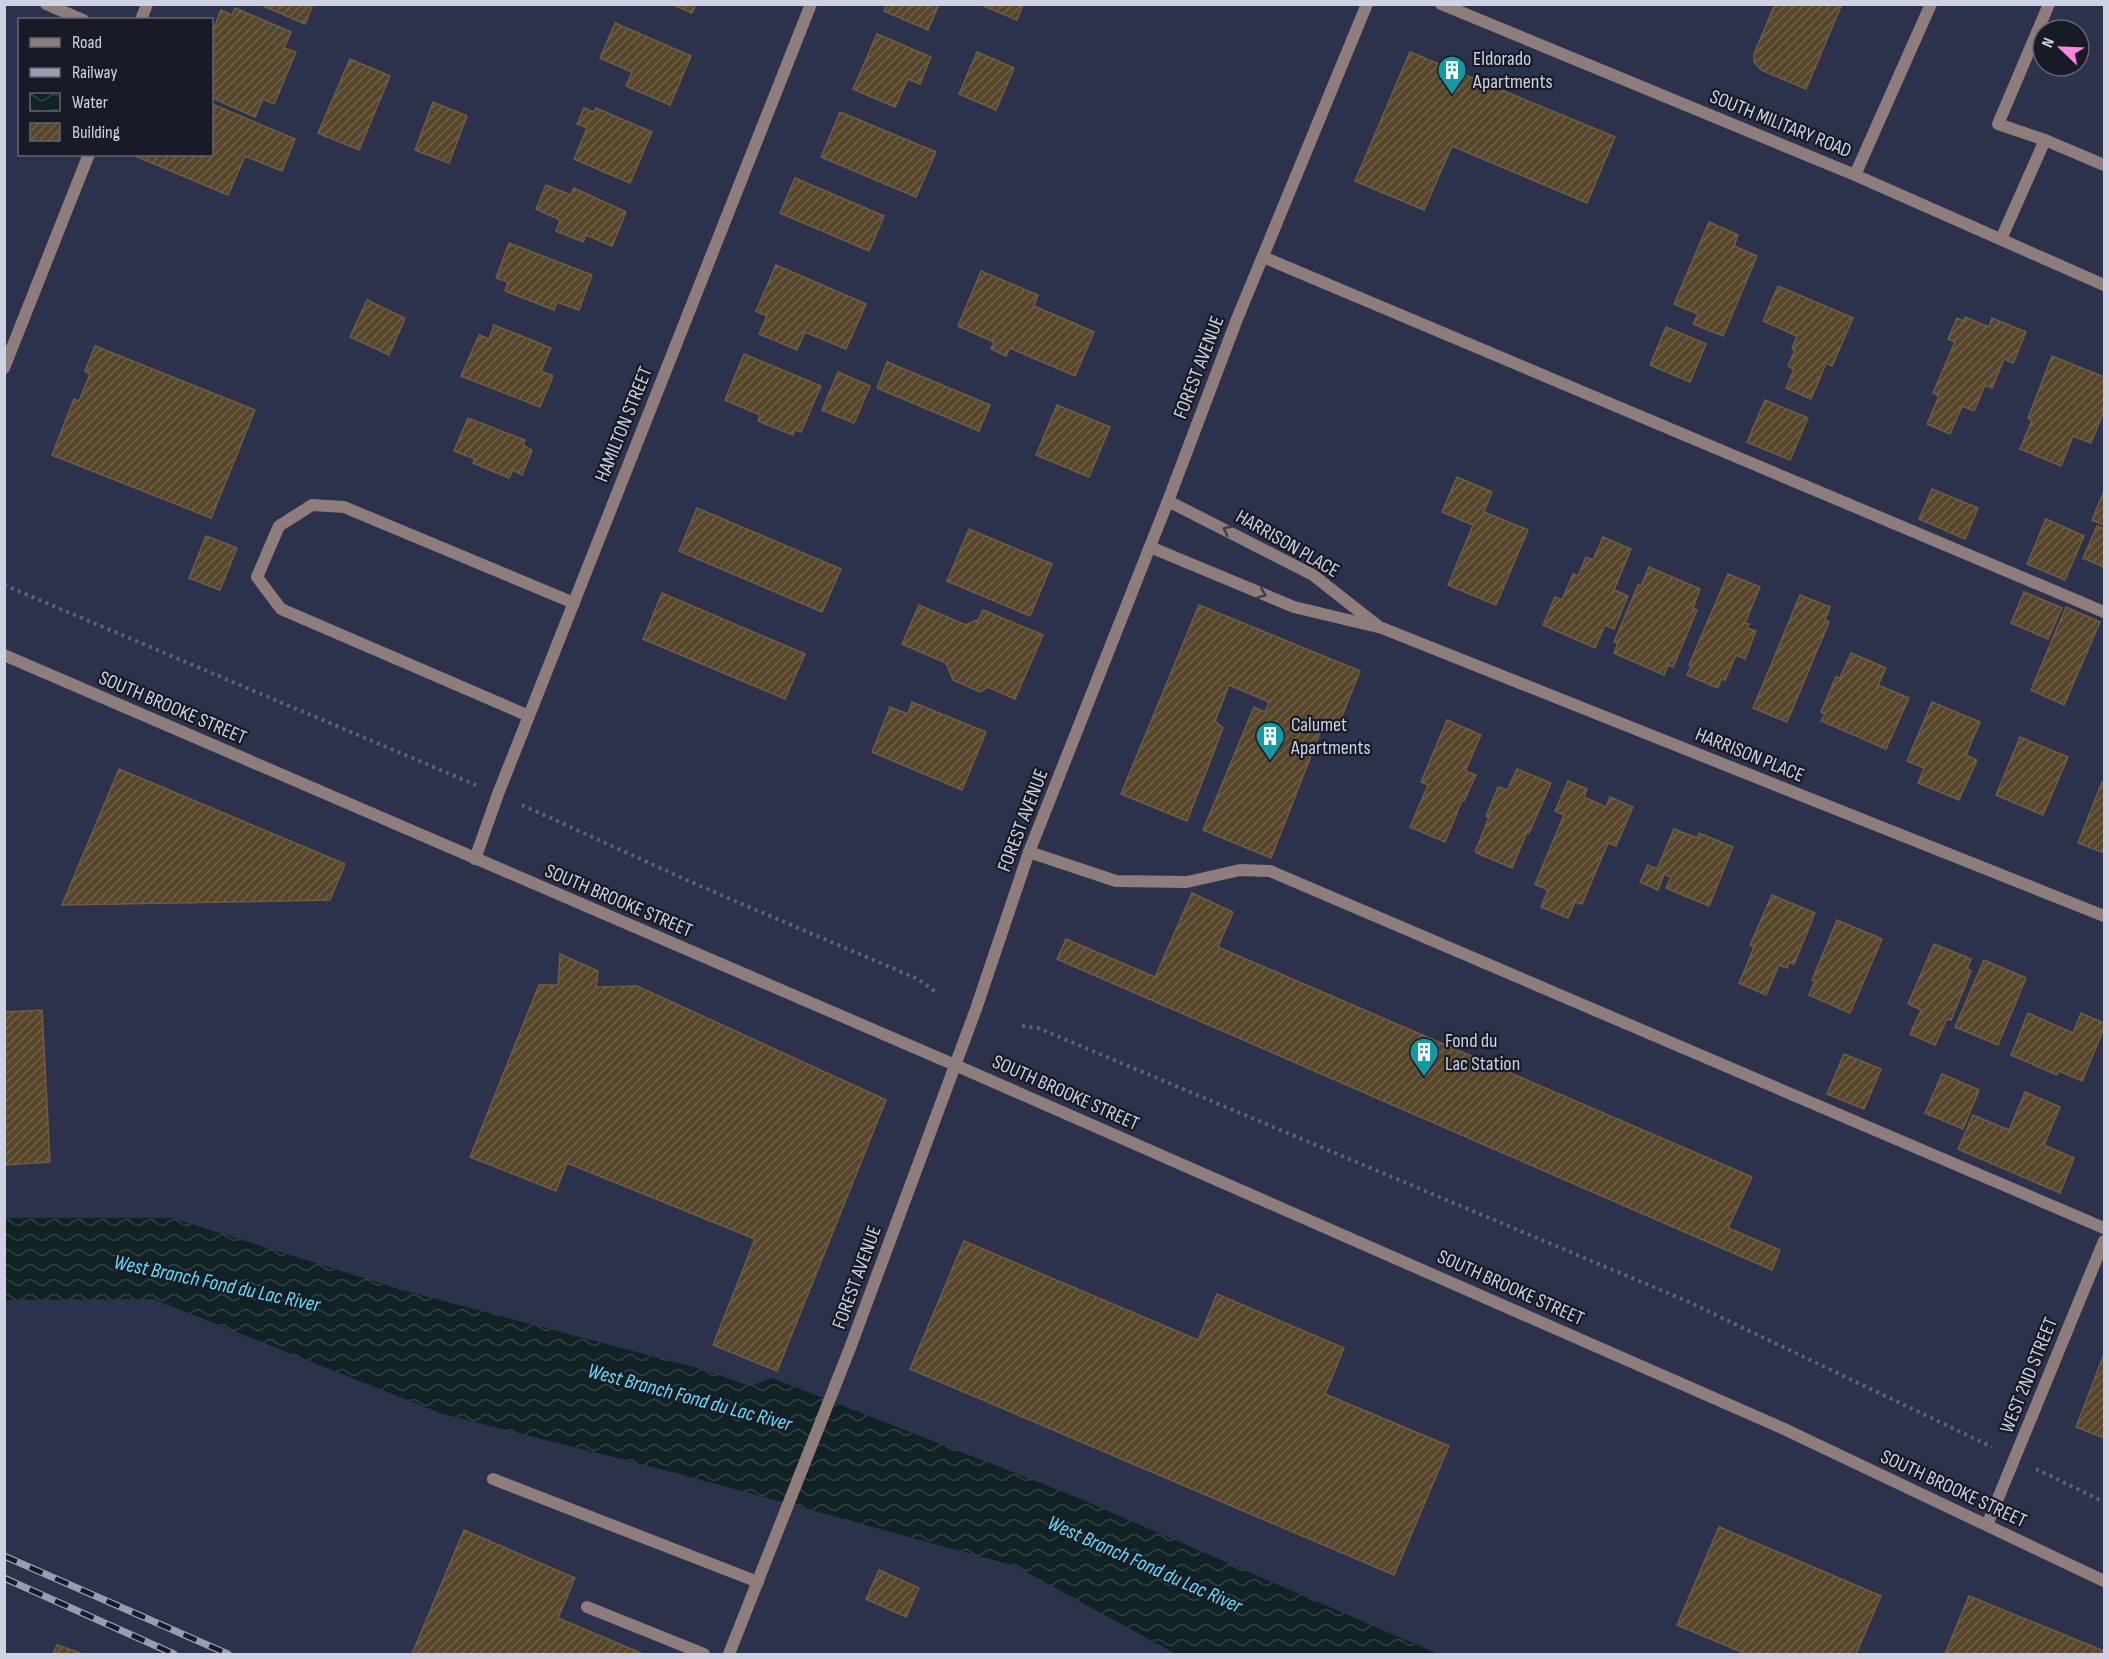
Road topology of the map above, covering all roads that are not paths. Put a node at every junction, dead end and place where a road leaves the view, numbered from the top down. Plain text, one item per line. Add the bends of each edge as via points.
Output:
1 (46, 4) edge
2 (811, 4) edge
3 (1367, 4) edge
4 (1441, 4) edge
5 (1930, 4) edge
6 (2049, 4) edge
7 (78, 18) edge
8 (2045, 140) junction
9 (88, 156) edge
10 (2104, 165) edge
11 (1855, 175) junction
12 (2001, 239) junction
13 (1263, 257) junction
14 (2104, 285) edge
15 (9, 343) edge
16 (4, 368) edge
17 (1168, 501) junction
18 (1150, 548) junction
19 (573, 603) junction
20 (2104, 612) edge
21 (1382, 628) junction
22 (4, 655) edge
23 (529, 716) junction
24 (1029, 852) junction
25 (475, 859) junction
26 (2104, 916) edge
27 (956, 1065) junction
28 (2104, 1228) edge
29 (2104, 1241) edge
30 (493, 1479) dead end
31 (1987, 1525) junction
32 (2104, 1581) edge
33 (758, 1582) junction
34 (587, 1607) dead end
35 (704, 1654) edge
36 (729, 1654) edge

1 - 7 street
2 - 19 street, HAMILTON STREET
3 - 13 street, FOREST AVENUE
4 - 11 street, SOUTH MILITARY ROAD
5 - 11 street
6 - 8 street via 1998,124
8 - 10 street
8 - 12 street
9 - 15 street
11 - 12 street, SOUTH MILITARY ROAD
12 - 14 street, SOUTH MILITARY ROAD
13 - 17 street, FOREST AVENUE
13 - 20 street
15 - 16 street
17 - 18 street, FOREST AVENUE
21 -> 17 street, HARRISON PLACE via 1313,575
18 -> 21 street, HARRISON PLACE via 1294,607
18 - 24 street, FOREST AVENUE
19 - 23 street, HAMILTON STREET
19 - 23 street via 344,507 312,505 279,526 257,577 281,609
21 - 26 street, HARRISON PLACE
22 - 25 street, SOUTH BROOKE STREET
23 - 25 street, HAMILTON STREET
24 - 27 street, FOREST AVENUE
24 - 28 street via 1116,881 1188,882 1240,870 1270,871
25 - 27 street, SOUTH BROOKE STREET
27 - 31 street, SOUTH BROOKE STREET via 1782,1428
27 - 33 street, FOREST AVENUE
29 - 31 street, WEST 2ND STREET
30 - 33 street
31 - 32 street, SOUTH BROOKE STREET
33 - 36 street, FOREST AVENUE
34 - 35 street

